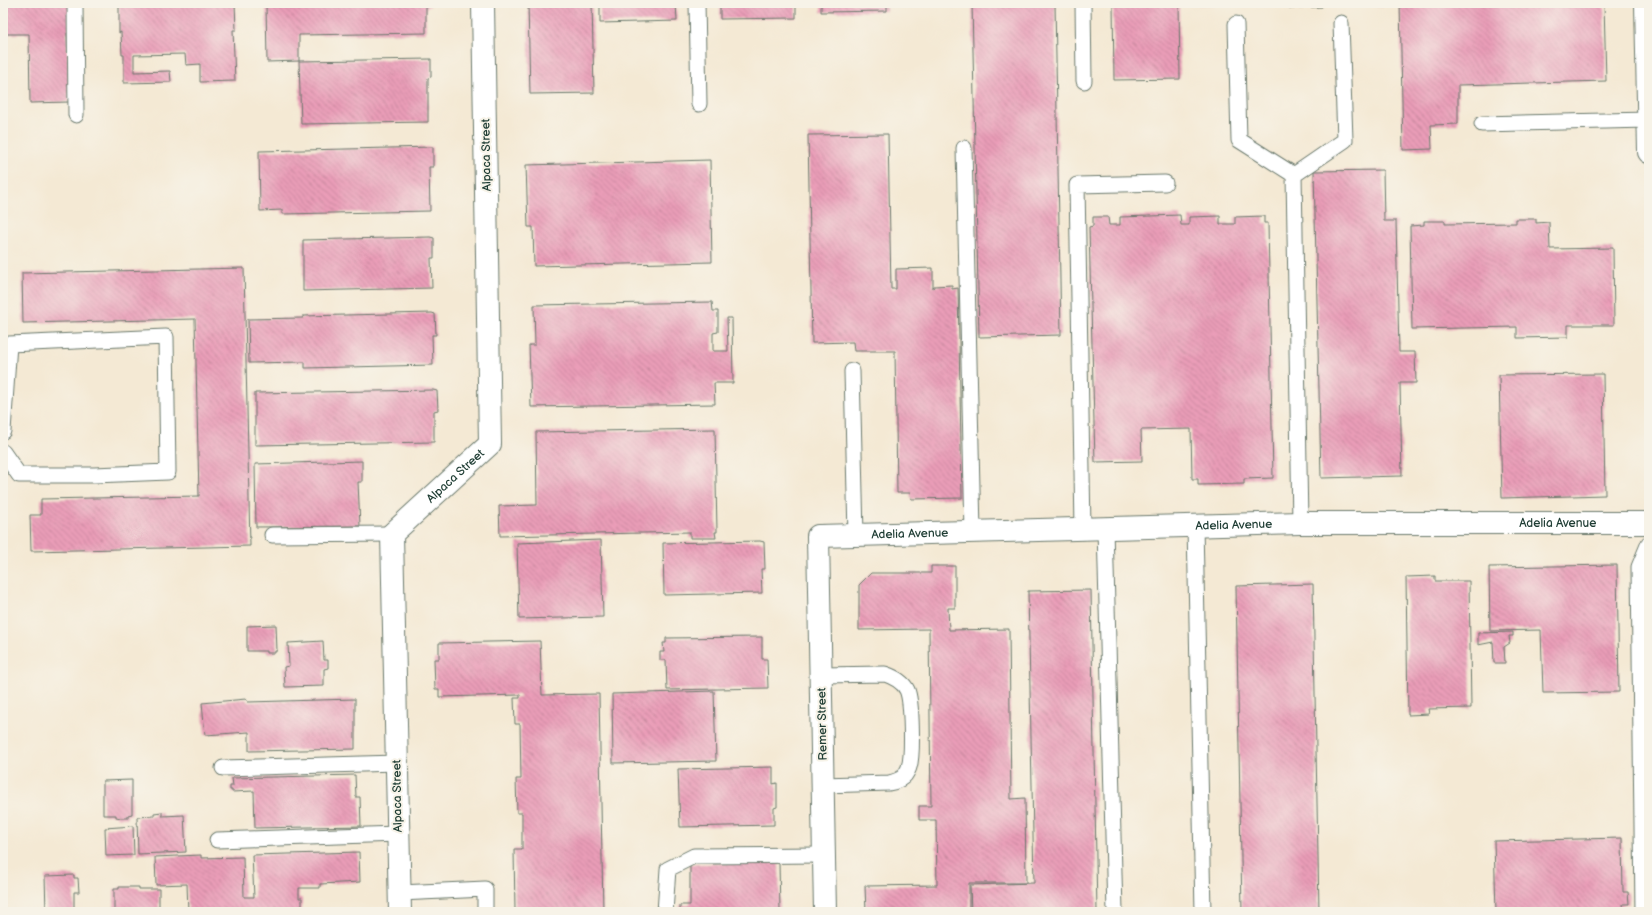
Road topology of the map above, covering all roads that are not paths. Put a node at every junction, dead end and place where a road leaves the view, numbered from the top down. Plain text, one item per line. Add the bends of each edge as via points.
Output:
1 (75, 3) edge
2 (483, 3) edge
3 (697, 3) edge
4 (1083, 3) edge
5 (1646, 3) edge
6 (1341, 23) dead end
7 (1236, 24) dead end
8 (1084, 81) dead end
9 (1648, 88) edge
10 (699, 104) dead end
11 (76, 115) dead end
12 (1648, 120) edge
13 (1482, 124) dead end
14 (964, 148) dead end
15 (1649, 152) edge
16 (1294, 175) junction
17 (1165, 183) dead end
18 (852, 371) dead end
19 (3, 431) edge
20 (3, 452) edge
21 (1300, 523) junction
22 (1649, 523) edge
23 (1195, 526) junction
24 (1104, 528) junction
25 (1083, 529) junction
26 (972, 532) junction
27 (392, 534) junction
28 (272, 535) dead end
29 (856, 535) junction
30 (818, 536) joint
31 (1649, 543) edge
32 (821, 676) junction
33 (397, 763) junction
34 (223, 768) dead end
35 (823, 785) junction
36 (398, 834) junction
37 (217, 840) dead end
38 (824, 855) junction
39 (400, 902) edge
40 (485, 912) edge
41 (665, 912) edge
42 (825, 912) edge
43 (1115, 912) edge
44 (1203, 912) edge
45 (1643, 912) edge

1 - 11 lane
2 - 27 street, Alpaca Street via 490,444
3 - 10 lane
4 - 8 lane
5 - 9 street
6 - 16 lane via 1345,140
7 - 16 lane via 1239,140
9 - 12 street
12 - 13 lane
12 - 15 street
14 - 26 lane
16 - 21 lane
17 - 25 lane via 1077,185
18 - 29 lane
19 - 20 lane via 9,344 166,337 168,472 19,475
21 - 22 street, Adelia Avenue
21 - 23 street, Adelia Avenue
23 - 24 street, Adelia Avenue
23 - 44 lane
24 - 25 street, Adelia Avenue
24 - 43 lane
25 - 26 street, Adelia Avenue
26 - 29 street, Adelia Avenue
27 - 28 lane
27 - 33 street, Alpaca Street
29 - 30 street, Adelia Avenue
30 - 32 street, Remer Street
31 - 45 lane via 1639,567
32 - 35 street, Remer Street
32 - 35 lane via 885,674 901,683 910,700 910,757 905,775 889,784
33 - 34 lane
33 - 36 street, Alpaca Street
35 - 38 street, Remer Street
36 - 37 lane
36 - 39 street, Alpaca Street
38 - 41 lane via 694,856 668,869
38 - 42 street, Remer Street
39 - 40 lane via 485,889

